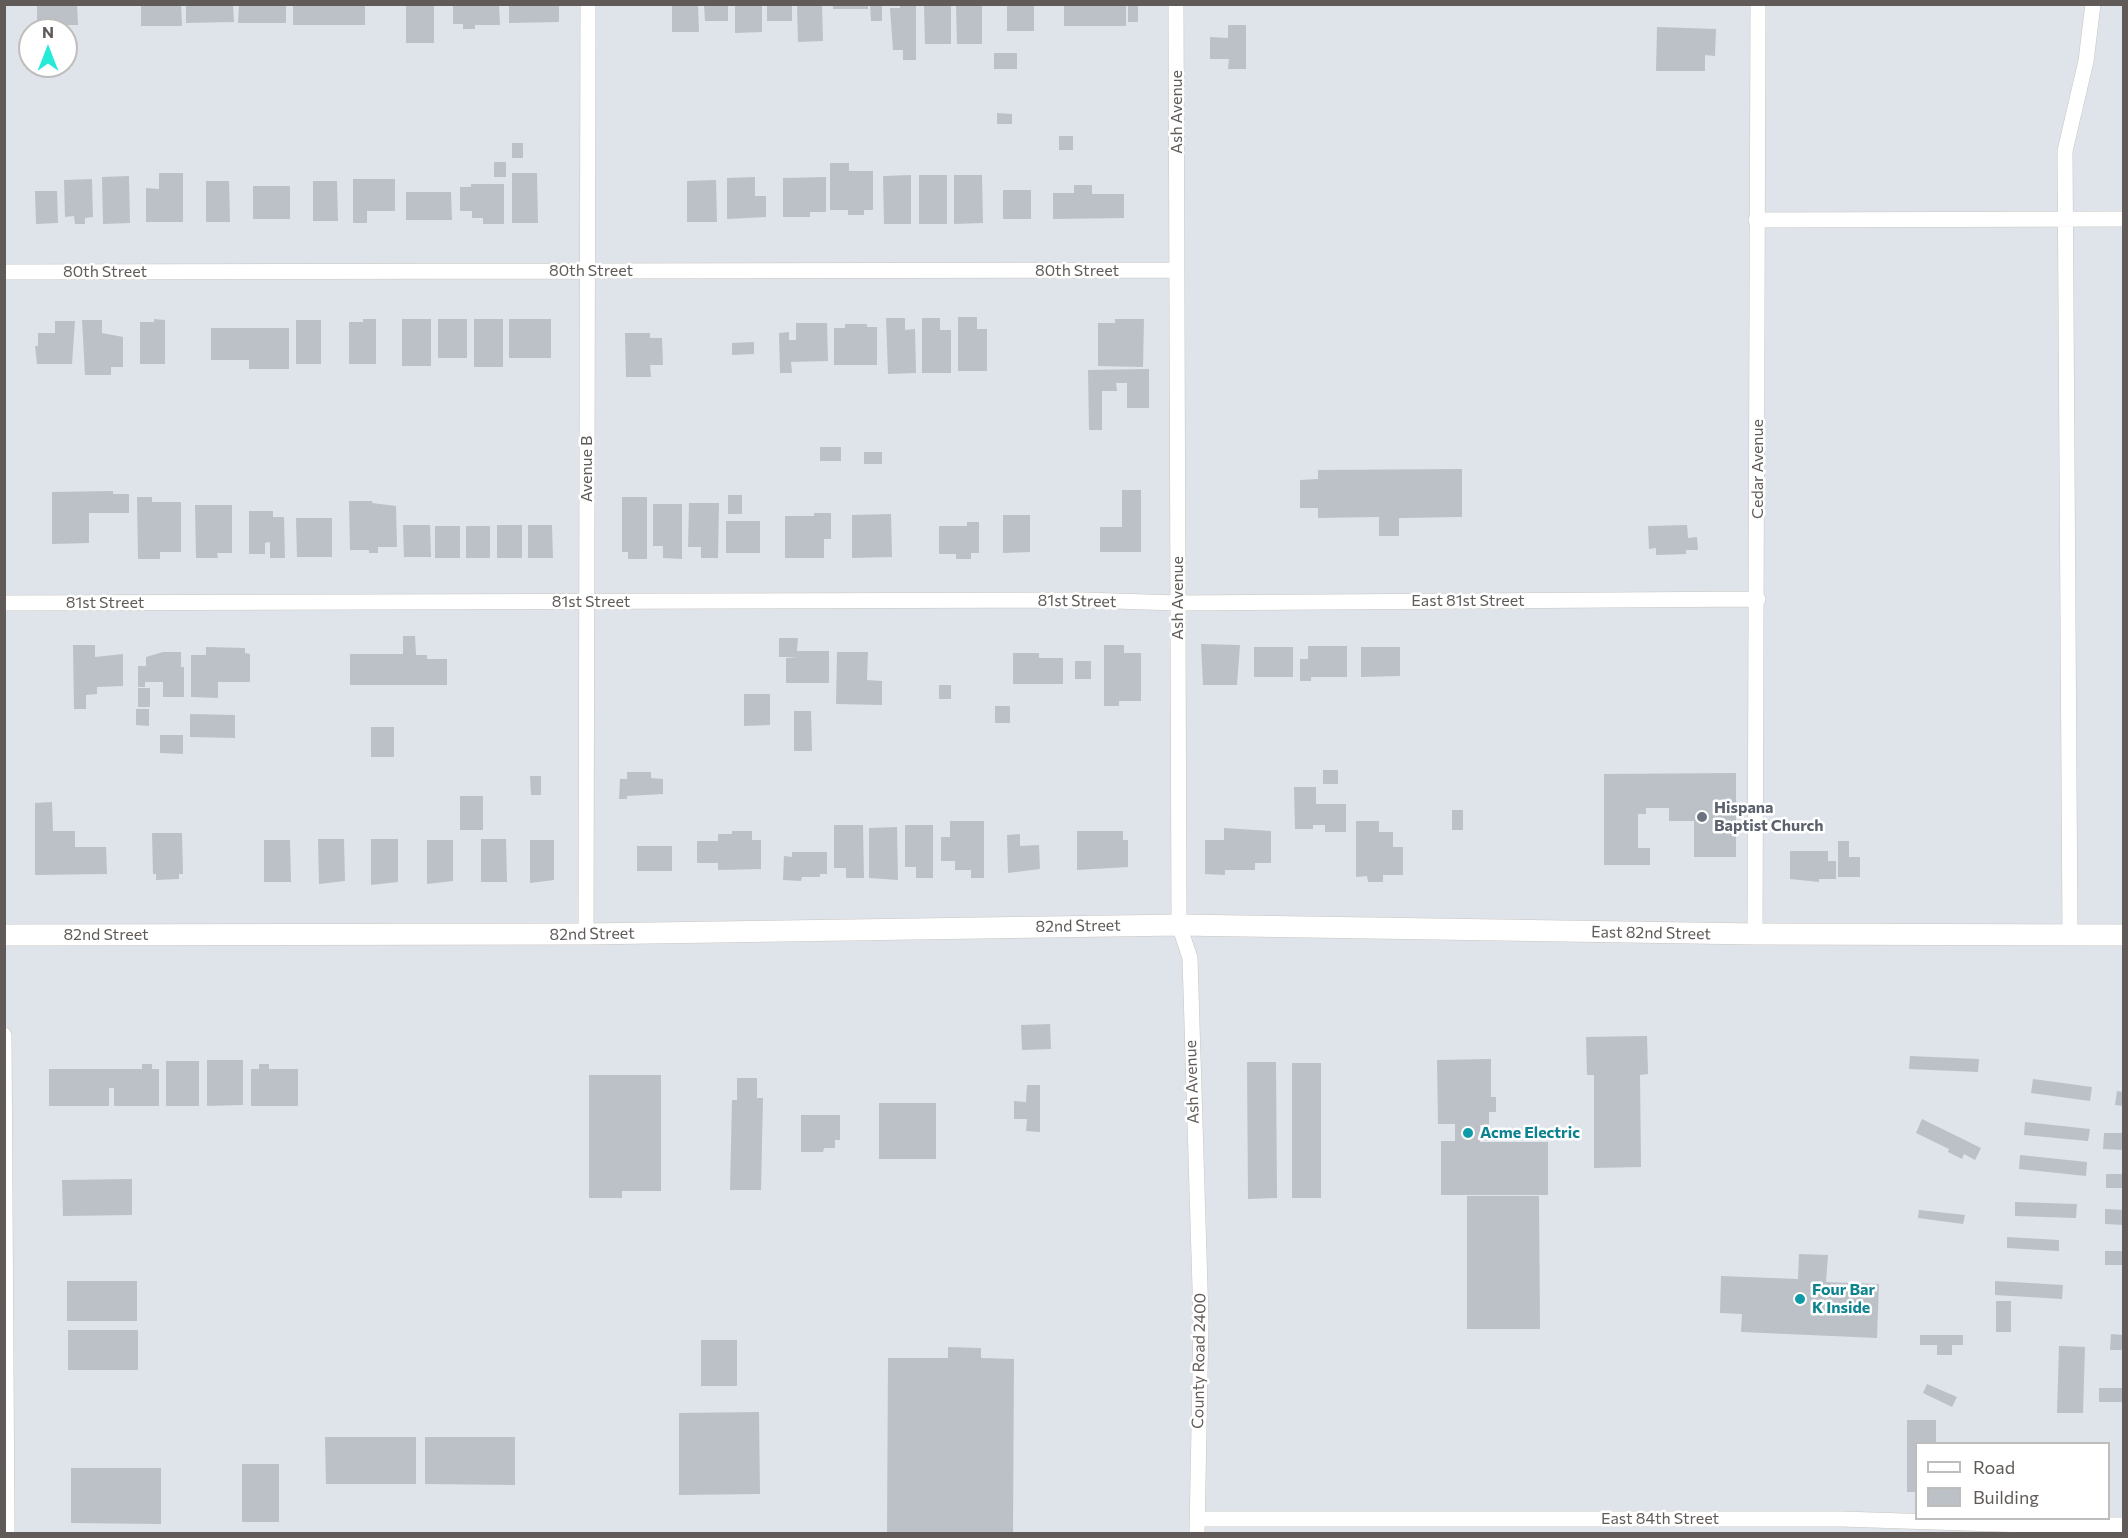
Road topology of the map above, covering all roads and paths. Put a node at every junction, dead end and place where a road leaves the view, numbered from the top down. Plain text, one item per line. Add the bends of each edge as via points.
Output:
1 (588, 4) edge
2 (1176, 4) edge
3 (1758, 4) edge
4 (2093, 4) edge
5 (2063, 219) junction
6 (2124, 219) edge
7 (1756, 220) junction
8 (1177, 270) junction
9 (588, 271) junction
10 (4, 272) edge
11 (1758, 598) junction
12 (587, 602) junction
13 (4, 603) edge
14 (1178, 603) junction
15 (1179, 925) junction
16 (586, 934) junction
17 (1755, 934) junction
18 (2070, 934) junction
19 (2124, 934) edge
20 (4, 935) edge
21 (4, 1035) edge
22 (1196, 1190) joint
23 (2124, 1525) edge
24 (1197, 1526) edge
25 (7, 1533) edge

1 - 9 street, Avenue B
2 - 8 street, Ash Avenue
3 - 7 street, Cedar Avenue
4 - 5 street via 2065,151
5 - 6 street
5 - 7 street
5 - 18 street
7 - 11 street, Cedar Avenue
8 - 9 street, 80th Street
8 - 14 street, Ash Avenue
9 - 10 street, 80th Street
9 - 12 street, Avenue B
11 - 14 street, East 81st Street
11 - 17 street, Cedar Avenue
12 - 13 street, 81st Street
12 - 14 street, 81st Street
12 - 16 street, Avenue B
14 - 15 street, Ash Avenue
15 - 16 street, 82nd Street
15 - 17 street, East 82nd Street
15 - 22 street, Ash Avenue via 1190,958
16 - 20 street, 82nd Street
17 - 18 street, East 82nd Street
18 - 19 street, East 82nd Street
21 - 25 street
22 - 24 street, County Road 2400 via 1201,1321
23 - 24 street, East 84th Street via 1841,1519

